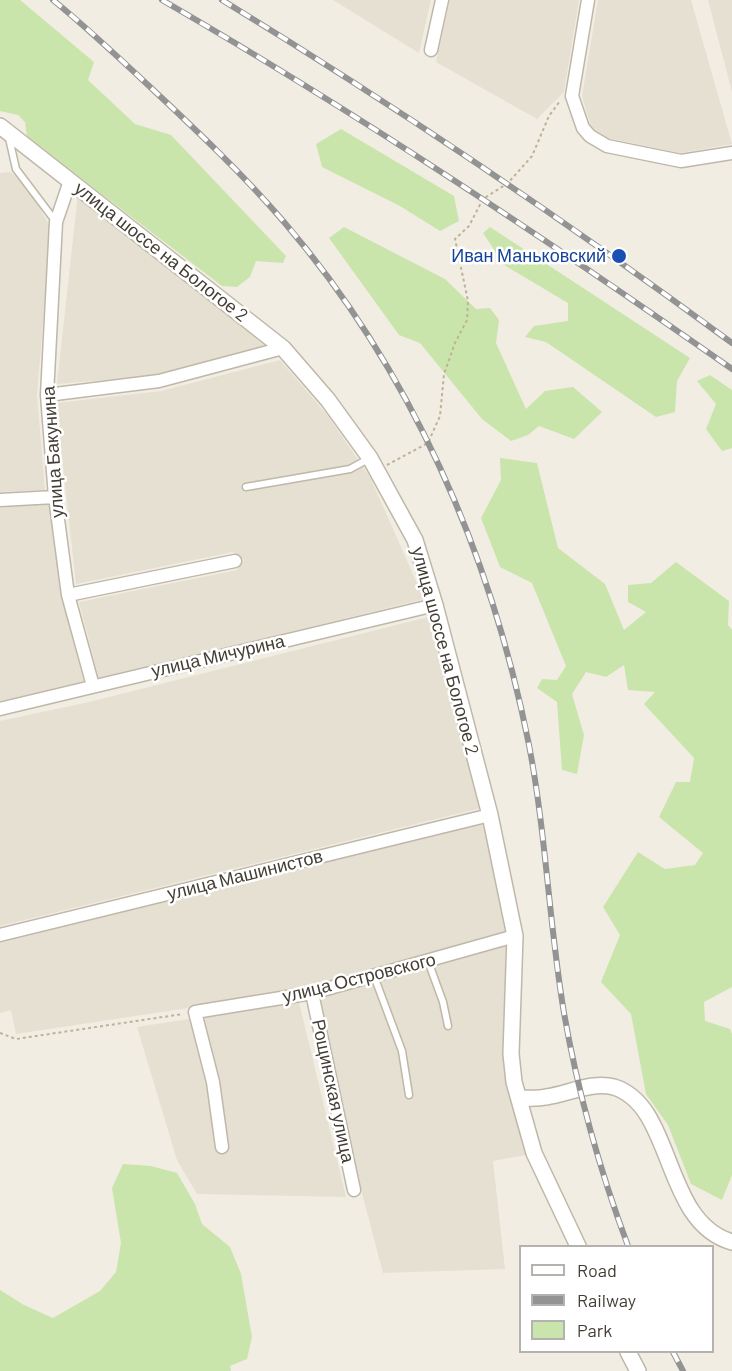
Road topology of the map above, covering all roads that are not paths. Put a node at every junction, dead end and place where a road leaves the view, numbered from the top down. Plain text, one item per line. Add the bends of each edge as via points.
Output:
1 (442, 0) edge
2 (588, 0) edge
3 (431, 50) dead end
4 (4, 130) edge
5 (732, 153) edge
6 (70, 181) junction
7 (56, 222) junction
8 (282, 348) junction
9 (47, 395) junction
10 (373, 464) junction
11 (246, 487) dead end
12 (55, 497) junction
13 (0, 500) edge
14 (235, 561) dead end
15 (68, 595) junction
16 (435, 605) junction
17 (93, 686) junction
18 (0, 709) edge
19 (490, 815) junction
20 (0, 935) edge
21 (514, 936) junction
22 (428, 961) junction
23 (374, 976) junction
24 (312, 993) junction
25 (448, 1026) dead end
26 (409, 1095) dead end
27 (519, 1098) junction
28 (222, 1147) dead end
29 (354, 1190) dead end
30 (732, 1242) edge
31 (578, 1245) edge
32 (629, 1353) edge
33 (638, 1371) edge

1 - 3 street
2 - 5 street via 572,96 583,128 590,136 607,146 681,161
4 - 6 street, улица шоссе на Бологое 2
4 - 7 lane via 16,169
6 - 7 street, улица Бакунина
6 - 8 street, улица шоссе на Бологое 2
7 - 9 street, улица Бакунина
8 - 9 street via 159,381
8 - 10 street, улица шоссе на Бологое 2 via 328,400
9 - 12 street, улица Бакунина
10 - 11 lane
10 - 16 street, улица шоссе на Бологое 2 via 415,540
12 - 13 street
12 - 15 street, улица Бакунина
14 - 15 street
15 - 17 street, улица Бакунина
16 - 17 street, улица Мичурина
16 - 19 street, улица шоссе на Бологое 2
17 - 18 street, улица Мичурина
19 - 20 street, улица Машинистов
19 - 21 street, улица шоссе на Бологое 2
21 - 22 street, улица Островского
21 - 27 street, улица шоссе на Бологое 2 via 511,1054
22 - 23 street, улица Островского
22 - 25 lane
23 - 24 street, улица Островского
23 - 26 lane via 402,1051
24 - 28 street, улица Островского via 195,1012 213,1082
24 - 29 street, Рощинская улица
27 - 30 street via 546,1098 595,1086 614,1087 632,1097 646,1111 687,1204 702,1224 719,1238
27 - 31 street, улица шоссе на Бологое 2 via 534,1153
32 - 33 street

